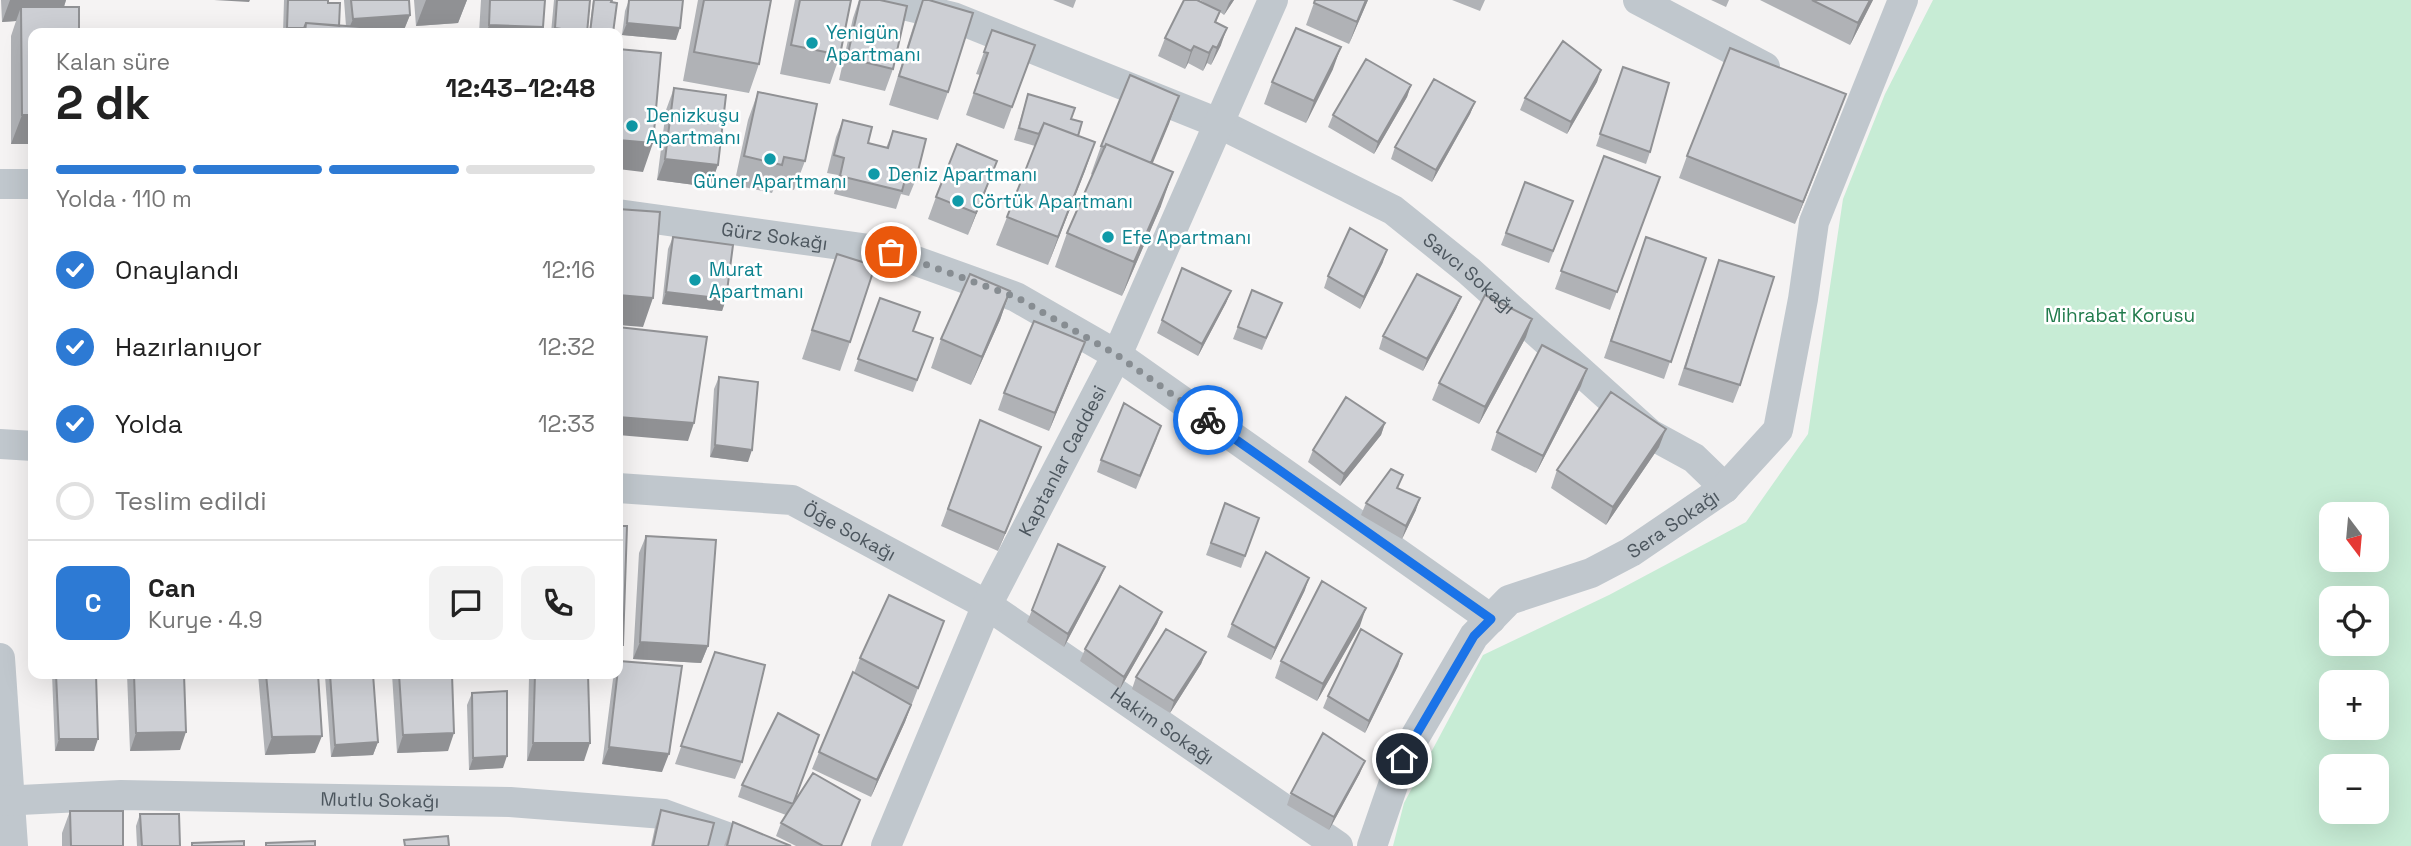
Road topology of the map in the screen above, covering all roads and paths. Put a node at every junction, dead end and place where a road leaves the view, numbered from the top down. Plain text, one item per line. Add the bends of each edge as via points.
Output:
1 (882, 0) edge
2 (1273, 0) edge
3 (1638, 0) edge
4 (1903, 0) edge
5 (1794, 83) edge
6 (1218, 123) junction
7 (0, 184) edge
8 (28, 184) edge
9 (623, 215) edge
10 (1117, 355) junction
11 (0, 444) edge
12 (28, 446) edge
13 (623, 488) edge
14 (1725, 488) junction
15 (987, 605) junction
16 (1491, 619) junction
17 (0, 658) edge
18 (5, 801) edge
19 (13, 846) edge
20 (752, 846) edge
21 (886, 846) edge
22 (1338, 846) edge
23 (1372, 846) edge

1 - 6 street, Savcı Sokağı via 953,17
2 - 6 street, Kaptanlar Caddesi
3 - 5 street
4 - 14 street, Sera Sokağı via 1843,110 1814,222 1778,430
6 - 10 street, Kaptanlar Caddesi
6 - 14 street, Savcı Sokağı via 1394,210 1650,434 1694,458
7 - 8 street
9 - 10 street, Gürz Sokağı via 891,252 1016,297
10 - 15 street, Kaptanlar Caddesi
10 - 16 street, Gürz Sokağı
11 - 12 street
13 - 15 street, Öḡe Sokağı via 792,500
14 - 16 street, Sera Sokağı via 1631,552 1591,573 1508,600
15 - 21 street, Kaptanlar Caddesi
15 - 22 street, Hakim Sokağı
16 - 23 street, Sera Sokağı via 1474,636 1402,759
17 - 18 street
18 - 19 street
18 - 20 street, Mutlu Sokağı via 121,795 510,802 664,814

